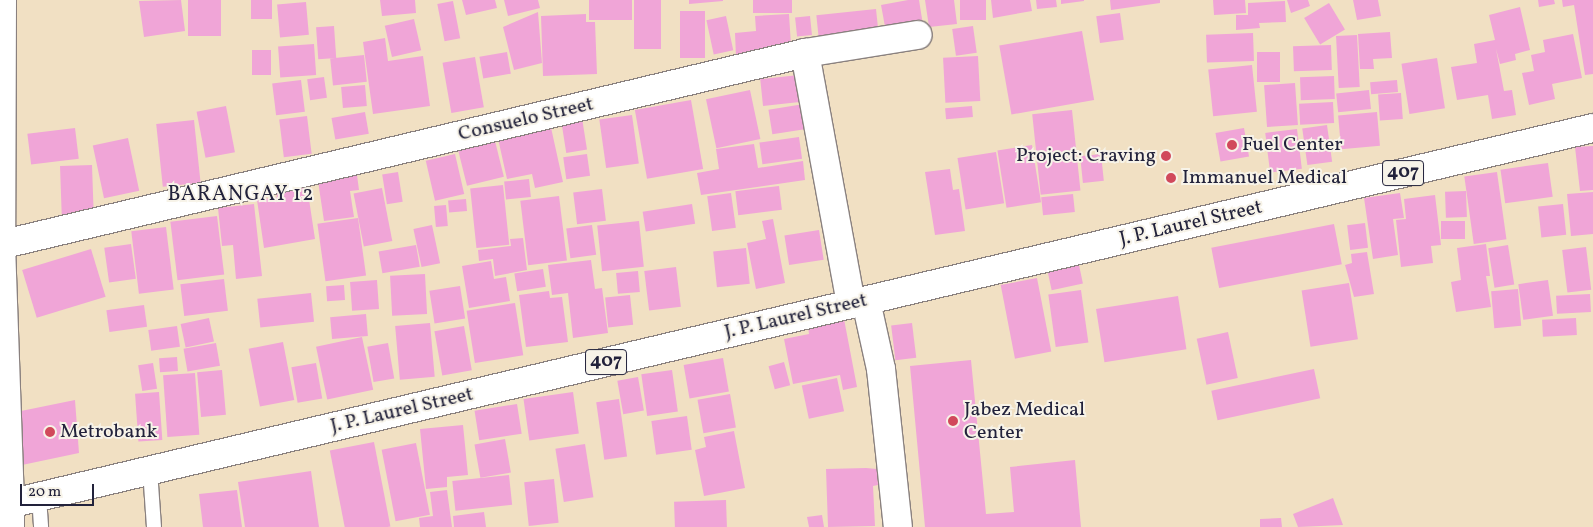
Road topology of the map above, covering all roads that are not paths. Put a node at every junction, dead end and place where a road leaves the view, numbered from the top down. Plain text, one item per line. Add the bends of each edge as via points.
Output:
1 (2, 0) edge
2 (918, 35) dead end
3 (804, 54) junction
4 (1593, 128) edge
5 (0, 245) edge
6 (858, 302) junction
7 (150, 470) junction
8 (40, 497) junction
9 (7, 512) edge
10 (41, 527) edge
11 (154, 527) edge
12 (898, 527) edge

1 - 5 street
2 - 3 street, Consuelo Street
3 - 5 street, Consuelo Street
3 - 6 street
4 - 6 street, J. P. Laurel Street / 407
5 - 9 street
6 - 7 street, J. P. Laurel Street / 407
6 - 12 street via 881,369
7 - 8 street, J. P. Laurel Street / 407
7 - 11 lane
8 - 9 street, J. P. Laurel Street / 407
8 - 10 lane

